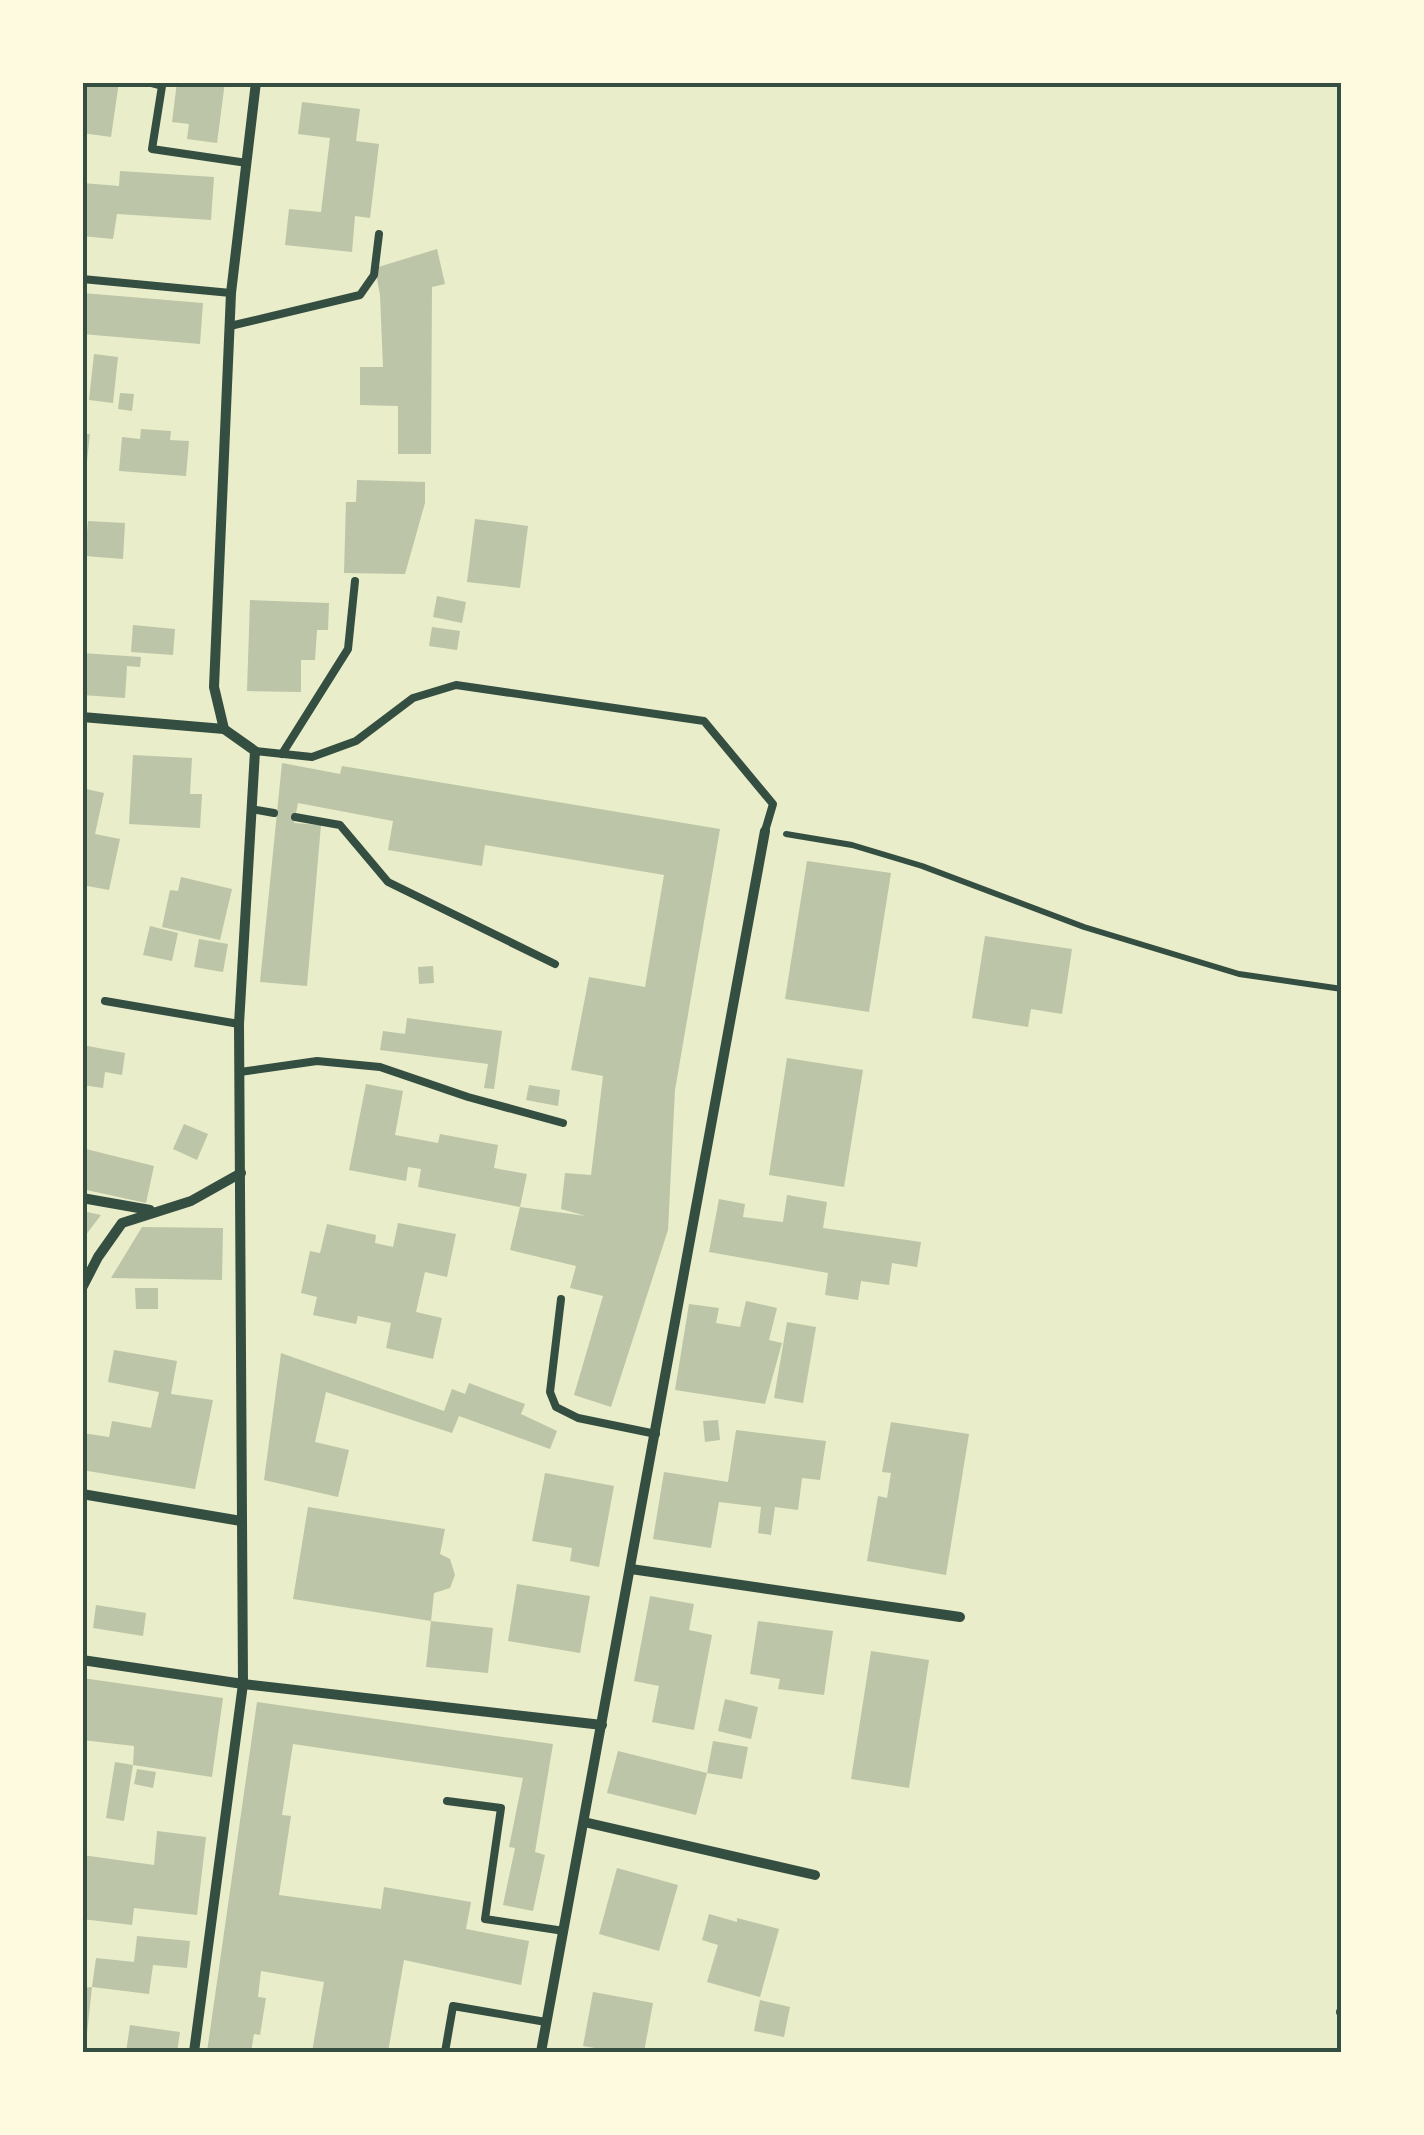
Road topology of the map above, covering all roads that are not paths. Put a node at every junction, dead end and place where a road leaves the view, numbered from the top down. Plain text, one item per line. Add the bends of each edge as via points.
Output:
1 (256, 82) edge
2 (152, 83) edge
3 (247, 163) junction
4 (380, 234) dead end
5 (82, 279) edge
6 (231, 293) junction
7 (230, 326) junction
8 (355, 581) dead end
9 (82, 717) edge
10 (224, 729) junction
11 (255, 750) junction
12 (282, 754) junction
13 (251, 810) junction
14 (274, 814) dead end
15 (295, 817) dead end
16 (765, 831) joint
17 (555, 964) dead end
18 (105, 1002) dead end
19 (240, 1024) junction
20 (240, 1072) junction
21 (563, 1122) dead end
22 (240, 1172) junction
23 (82, 1198) edge
24 (155, 1211) junction
25 (82, 1288) edge
26 (561, 1300) dead end
27 (656, 1434) junction
28 (82, 1494) edge
29 (242, 1521) junction
30 (631, 1569) junction
31 (960, 1617) dead end
32 (82, 1660) edge
33 (243, 1684) junction
34 (602, 1725) junction
35 (447, 1800) dead end
36 (584, 1822) junction
37 (815, 1875) dead end
38 (564, 1931) junction
39 (546, 2022) junction
40 (194, 2052) edge
41 (445, 2052) edge
42 (541, 2052) edge

1 - 3 street
2 - 3 lane via 162,86 152,149
3 - 6 street
4 - 7 lane via 374,275 360,295
5 - 6 lane
6 - 7 street
7 - 10 street via 214,686
8 - 12 lane via 348,649
9 - 10 street
10 - 11 street
11 - 12 lane
11 - 13 street
12 - 16 lane via 312,757 356,741 413,698 456,686 704,722 772,804
13 - 14 lane
13 - 19 street
15 - 17 lane via 340,824 388,882
16 - 27 street
18 - 19 lane
19 - 20 street
20 - 21 lane via 317,1061 380,1067
20 - 22 street
22 - 24 street via 192,1200
22 - 29 street
23 - 24 street
24 - 25 street via 122,1223
26 - 27 lane via 550,1392 556,1406 578,1418
27 - 30 street
28 - 29 street
29 - 33 street
30 - 31 street
30 - 34 street
32 - 33 street
33 - 34 street
33 - 40 street
34 - 36 street
35 - 38 lane via 501,1808 485,1919
36 - 37 street
36 - 38 street
38 - 39 street
39 - 41 lane via 453,2006
39 - 42 street

